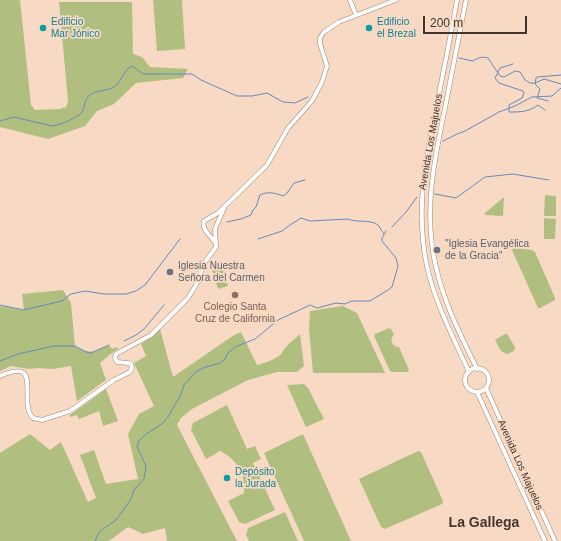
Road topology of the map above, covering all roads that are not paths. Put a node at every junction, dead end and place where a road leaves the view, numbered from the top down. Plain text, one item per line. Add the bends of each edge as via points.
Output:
1 (350, 0) edge
2 (396, 0) edge
3 (457, 0) edge
4 (466, 0) edge
5 (356, 15) junction
6 (431, 134) junction
7 (439, 135) junction
8 (225, 206) junction
9 (210, 218) junction
10 (217, 224) junction
11 (215, 230) junction
12 (207, 231) junction
13 (216, 244) junction
14 (477, 369) junction
15 (469, 372) junction
16 (0, 376) edge
17 (486, 388) junction
18 (477, 392) junction
19 (545, 541) edge
20 (554, 541) edge

1 - 5 street
2 - 5 street
3 - 6 street, Avenida Los Majuelos
4 - 7 street, Avenida Los Majuelos
5 - 8 street via 339,22 321,35 320,44 327,66 317,94 288,128 267,165
6 - 7 street
6 - 15 street, Avenida Los Majuelos via 422,186 421,215 428,269 438,303
7 - 14 street, Avenida Los Majuelos via 430,199 430,232 434,259 446,301
8 - 9 street
8 - 10 street
9 - 10 street
9 - 12 street via 203,224
10 - 11 street
11 - 12 street
11 - 13 street
12 - 13 street
13 - 16 street via 202,266 197,284 188,298 151,335 116,354 117,362 131,364 130,372 114,380 70,411 42,420 33,418 27,406 28,382 25,375 13,370
14 - 15 street
14 - 17 street via 488,375
15 - 18 street via 465,380 466,385 470,390
17 - 18 street
17 - 20 street, Avenida Los Majuelos
18 - 19 street, Avenida Los Majuelos

